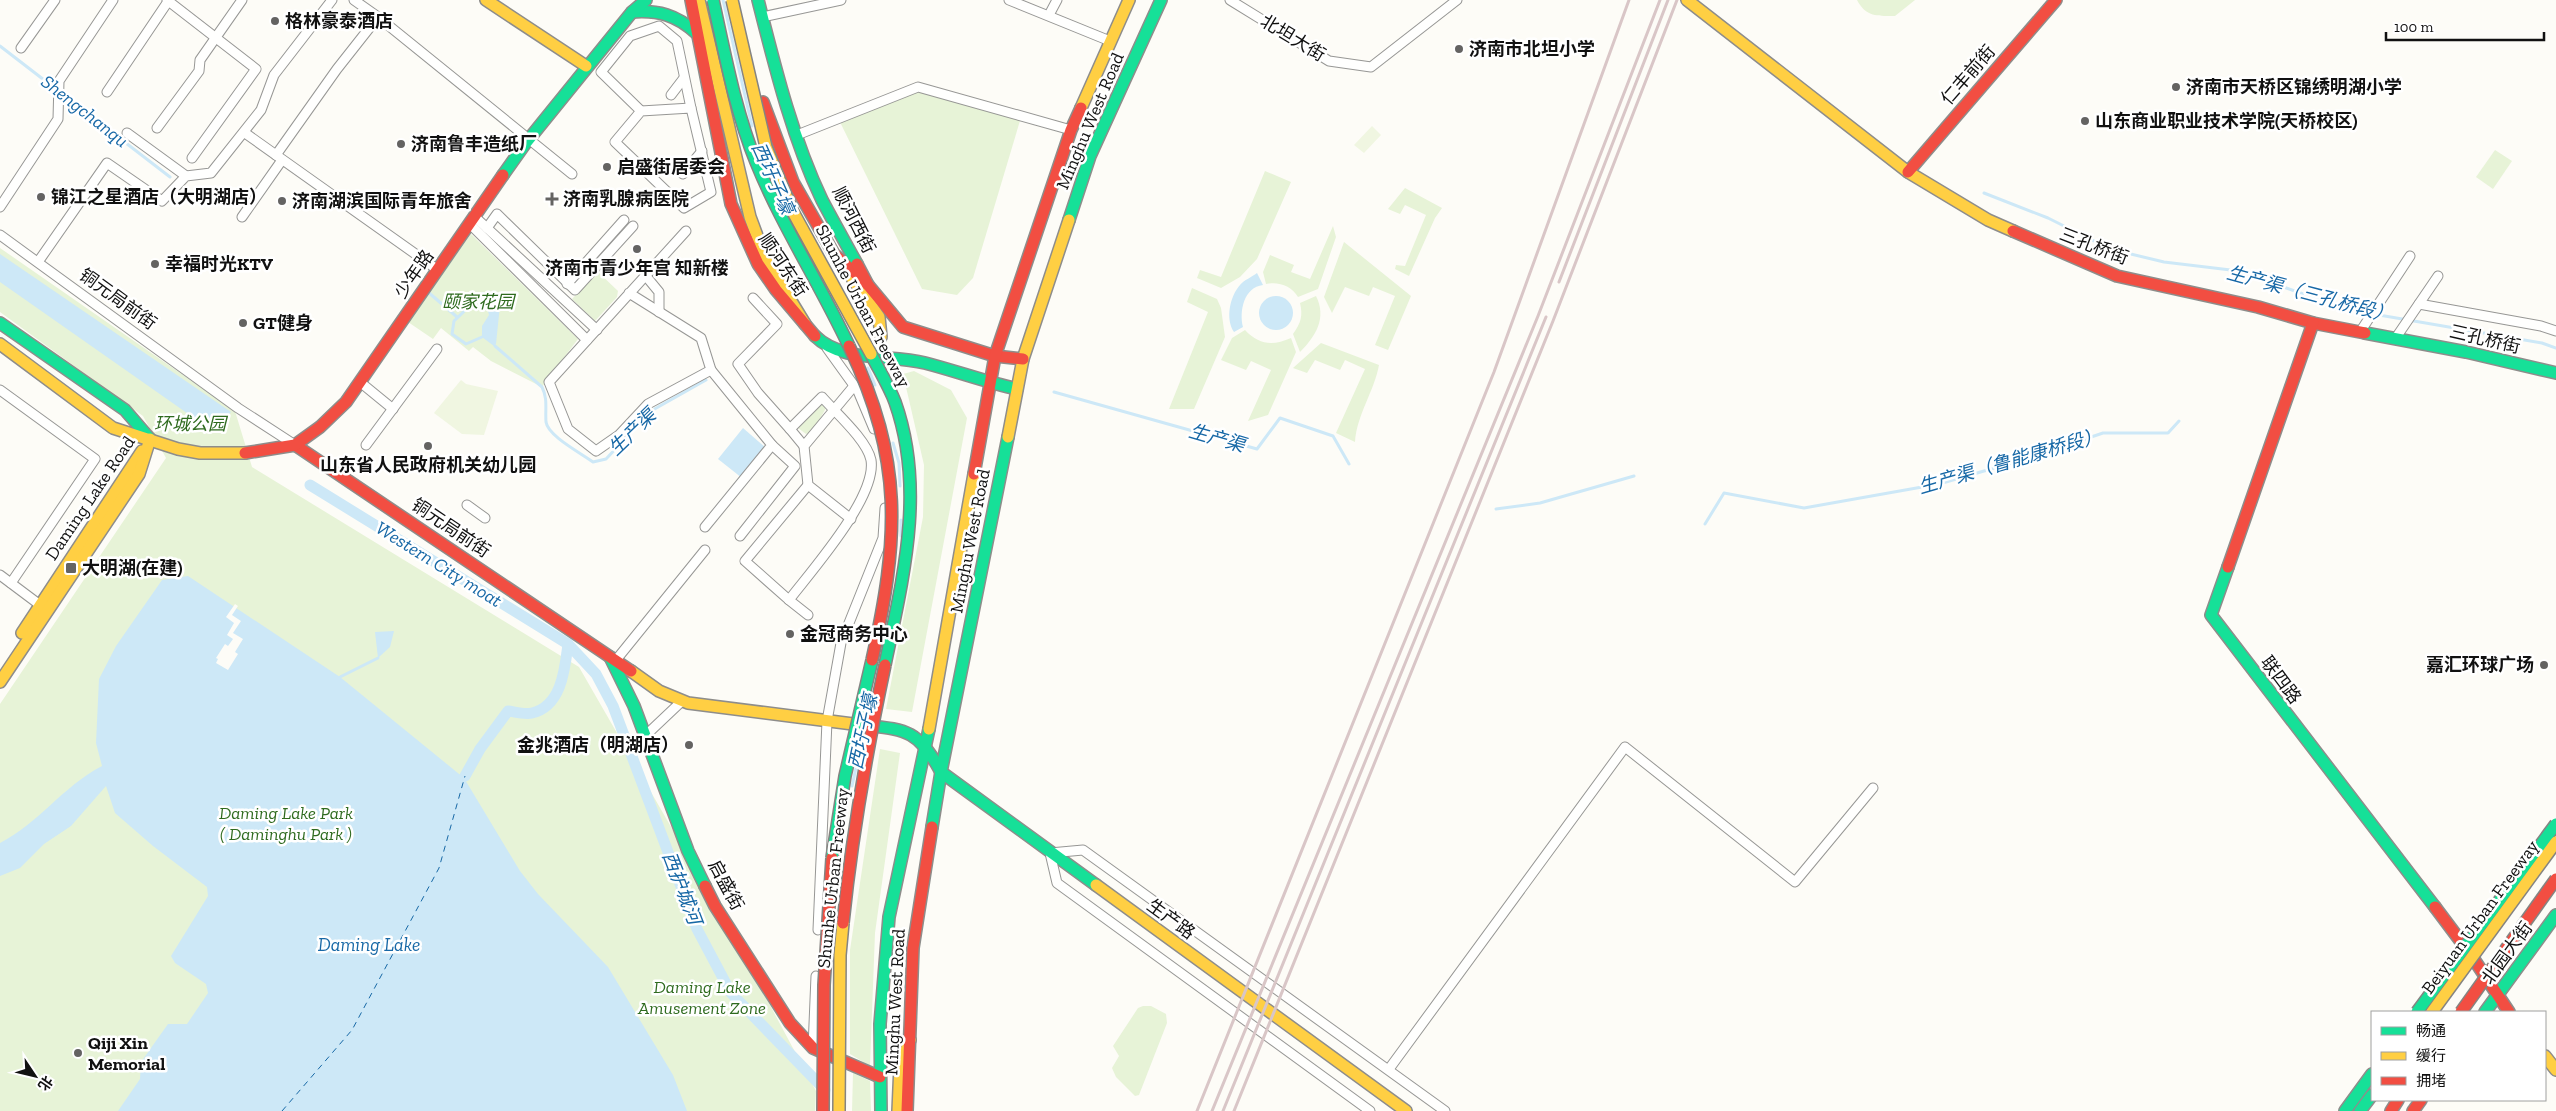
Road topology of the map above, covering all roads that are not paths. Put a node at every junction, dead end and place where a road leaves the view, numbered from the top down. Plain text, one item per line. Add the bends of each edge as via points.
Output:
1 (55, 0) edge
2 (113, 0) edge
3 (168, 0) edge
4 (242, 0) edge
5 (332, 0) edge
6 (354, 0) edge
7 (486, 0) edge
8 (691, 0) edge
9 (699, 0) edge
10 (713, 0) edge
11 (732, 0) edge
12 (739, 0) edge
13 (758, 0) edge
14 (841, 0) edge
15 (1009, 0) edge
16 (1057, 0) edge
17 (1129, 0) edge
18 (1161, 0) edge
19 (1230, 0) edge
20 (1457, 0) edge
21 (1687, 0) edge
22 (2056, 0) edge
23 (642, 1) edge
24 (632, 12) junction
25 (1049, 15) junction
26 (378, 17) junction
27 (762, 17) junction
28 (696, 34) junction
29 (216, 36) junction
30 (1110, 41) junction
31 (21, 48) dead end
32 (586, 66) junction
33 (601, 72) junction
34 (684, 78) junction
35 (107, 92) dead end
36 (671, 95) dead end
37 (691, 108) junction
38 (641, 110) junction
39 (157, 128) dead end
40 (1071, 130) junction
41 (127, 133) dead end
42 (245, 133) junction
43 (797, 135) junction
44 (528, 139) junction
45 (702, 151) junction
46 (279, 157) junction
47 (192, 158) dead end
48 (1908, 172) junction
49 (572, 174) dead end
50 (683, 174) dead end
51 (186, 176) junction
52 (727, 187) junction
53 (711, 192) junction
54 (0, 207) edge
55 (242, 217) dead end
56 (624, 220) dead end
57 (472, 221) junction
58 (633, 226) dead end
59 (487, 228) junction
60 (686, 230) dead end
61 (0, 234) edge
62 (834, 254) junction
63 (2410, 256) dead end
64 (38, 262) junction
65 (438, 270) junction
66 (645, 275) junction
67 (2438, 276) dead end
68 (567, 284) junction
69 (868, 285) junction
70 (629, 294) junction
71 (753, 298) dead end
72 (2419, 304) junction
73 (885, 305) junction
74 (659, 312) junction
75 (0, 323) edge
76 (2313, 323) junction
77 (805, 324) junction
78 (597, 330) junction
79 (2556, 331) edge
80 (2360, 332) junction
81 (881, 336) junction
82 (2395, 338) junction
83 (587, 340) junction
84 (0, 344) edge
85 (825, 345) junction
86 (437, 349) dead end
87 (843, 351) junction
88 (994, 356) junction
89 (1023, 359) junction
90 (711, 370) junction
91 (2556, 374) edge
92 (360, 382) junction
93 (990, 384) junction
94 (854, 386) junction
95 (1017, 388) junction
96 (0, 390) edge
97 (393, 408) junction
98 (834, 411) junction
99 (790, 429) junction
100 (150, 439) junction
101 (772, 444) junction
102 (295, 445) junction
103 (366, 445) dead end
104 (804, 446) junction
105 (808, 485) junction
106 (467, 505) dead end
107 (485, 518) dead end
108 (851, 519) junction
109 (705, 527) dead end
110 (740, 536) dead end
111 (705, 550) dead end
112 (0, 575) edge
113 (11, 583) junction
114 (789, 600) junction
115 (40, 605) junction
116 (808, 615) dead end
117 (613, 657) junction
118 (0, 667) edge
119 (0, 682) edge
120 (682, 701) junction
121 (827, 721) junction
122 (645, 736) junction
123 (926, 745) junction
124 (941, 772) junction
125 (1873, 788) dead end
126 (2556, 824) edge
127 (2556, 836) edge
128 (2556, 842) edge
129 (1050, 853) junction
130 (2556, 879) edge
131 (2556, 915) edge
132 (2471, 956) junction
133 (2497, 997) junction
134 (2418, 1011) edge
135 (2428, 1011) edge
136 (2433, 1011) edge
137 (2462, 1011) edge
138 (2487, 1011) edge
139 (2508, 1011) edge
140 (910, 1040) junction
141 (813, 1048) junction
142 (2546, 1057) edge
143 (1388, 1069) junction
144 (2556, 1070) edge
145 (2371, 1075) edge
146 (880, 1077) junction
147 (2371, 1090) edge
148 (2371, 1096) edge
149 (823, 1111) edge
150 (839, 1111) edge
151 (881, 1111) edge
152 (898, 1111) edge
153 (908, 1111) edge
154 (1370, 1111) edge
155 (1406, 1111) edge
156 (1445, 1111) edge
157 (2345, 1111) edge
158 (2356, 1111) edge
159 (2360, 1111) edge

1 - 31 street
2 - 54 street via 59,81 58,119
3 - 29 street
3 - 35 street
4 - 29 street
5 - 42 street via 274,75 261,110
6 - 26 street
7 - 32 main road
8 - 28 main road, 顺河东街
9 - 77 main road via 750,217 766,260
10 - 149 main road, Shunhe Urban Freeway, bridge via 744,135 766,185 833,310 870,392 884,436 892,486 888,570 844,779 830,881 824,963
11 - 150 main road, Shunhe Urban Freeway, bridge via 766,147 792,210 895,402 910,465 911,522 902,582 851,844 840,955
12 - 62 main road via 768,120 794,182
13 - 27 main road, 顺河西街
14 - 27 street
15 - 25 street
16 - 25 street
17 - 30 main road, Minghu West Road
18 - 89 main road, Minghu West Road via 1090,156
19 - 20 street, 北坦大街 via 1329,61 1372,66
21 - 48 main road, 三孔桥街
22 - 48 main road, 仁丰前街
23 - 24 main road, 少年路
24 - 28 main road via 654,10 669,14 686,23
24 - 32 main road, 少年路
25 - 30 street
26 - 44 street
26 - 46 street via 337,69
27 - 43 main road, 顺河西街
28 - 52 main road, 顺河东街
29 - 39 street via 200,60 199,71
29 - 47 street via 256,69
30 - 40 main road, Minghu West Road
32 - 33 street
32 - 44 main road, 少年路
33 - 34 street via 630,36 659,26 677,41
33 - 38 street
34 - 36 street
34 - 37 street
37 - 38 street
37 - 45 street
38 - 53 street via 615,142 684,208
40 - 43 street via 918,87
40 - 88 main road, Minghu West Road
41 - 51 street
42 - 46 street
42 - 51 street via 211,174
43 - 69 main road, 顺河西街 via 822,199
44 - 49 street
44 - 57 main road, 少年路
45 - 50 street
45 - 53 street
46 - 55 street
46 - 65 street
48 - 76 main road, 三孔桥街 via 1988,220 2117,276
51 - 64 street via 162,201 107,163
52 - 53 street
52 - 77 main road, 顺河东街 via 741,233 755,263
56 - 68 street
57 - 59 street
57 - 65 main road, 少年路
57 - 83 street
58 - 68 street via 575,290
59 - 68 street via 497,214
59 - 78 street
60 - 66 street
61 - 64 street, 铜元局前街
62 - 69 main road
62 - 81 main road via 879,317
63 - 80 street
64 - 102 street, 铜元局前街 via 238,408
65 - 92 main road, 少年路
66 - 70 street
66 - 74 street via 659,292
67 - 72 street
69 - 73 main road, 顺河西街
70 - 74 street
70 - 78 street
71 - 99 street via 777,324 738,364
72 - 79 street
72 - 82 street
73 - 81 main road
73 - 88 main road, 顺河西街 via 903,327
74 - 90 street via 701,338
75 - 100 main road via 125,410
76 - 80 main road, 三孔桥街
76 - 132 main road, 联四路 via 2211,614
77 - 85 main road, 顺河东街
78 - 83 street
80 - 82 main road, 三孔桥街
81 - 87 main road via 869,348
82 - 91 main road, 三孔桥街
83 - 90 street via 549,382 568,429 596,451 619,435 648,404
84 - 100 main road, 少年路 via 113,428
85 - 87 main road, 顺河东街
85 - 94 street
86 - 97 street
87 - 93 main road, 顺河东街 via 911,360
88 - 89 main road, 顺河西街
88 - 93 main road, Minghu West Road
89 - 95 main road, Minghu West Road
90 - 101 street
92 - 97 street
92 - 102 main road, 少年路 via 327,421
93 - 95 main road, 顺河东街
93 - 123 main road, Minghu West Road
94 - 98 street
94 - 121 street via 880,441 886,490 884,532 841,643
95 - 124 main road, Minghu West Road
96 - 113 street via 95,458
97 - 103 street
98 - 99 street via 822,397
98 - 104 street
98 - 108 street via 860,439 871,458 870,478
99 - 104 street
100 - 102 main road, 少年路 via 178,449 225,454
100 - 115 main road, Daming Lake Road
100 - 119 main road, Daming Lake Road via 139,474
101 - 109 street
101 - 110 street via 795,466
102 - 117 main road, 铜元局前街
104 - 105 street
105 - 108 street
105 - 114 street via 745,561
106 - 107 street
108 - 114 street
111 - 117 street
112 - 113 street
113 - 115 street
114 - 116 street
115 - 118 main road, Daming Lake Road
117 - 120 main road, 铜元局前街 via 659,691
117 - 122 main road, 启盛街
120 - 121 main road, 铜元局前街
120 - 122 street
121 - 123 main road, 铜元局前街, bridge via 910,733
121 - 141 street
122 - 141 main road, 启盛街 via 688,851 715,906 790,1023
123 - 124 main road, 生产路
123 - 146 main road, Minghu West Road via 889,918 880,1024
124 - 129 main road, 生产路
124 - 140 main road, Minghu West Road via 913,948
125 - 143 street via 1794,882 1625,747
126 - 134 main road, bridge
127 - 132 main road, 北园大街
128 - 136 main road, Beiyuan Urban Freeway, bridge
129 - 143 street via 1083,850
129 - 154 street via 1056,883
129 - 155 main road, 生产路
130 - 137 main road, bridge
131 - 133 main road, 北园大街
132 - 133 main road, 联四路
132 - 135 main road, 北园大街
133 - 138 main road, 北园大街
133 - 139 main road, 联四路
140 - 152 main road via 900,1065
140 - 153 main road, Minghu West Road
141 - 146 main road, 启盛街, bridge
142 - 144 main road
143 - 156 street
145 - 157 main road
146 - 151 main road, Minghu West Road
147 - 158 main road
148 - 159 main road

